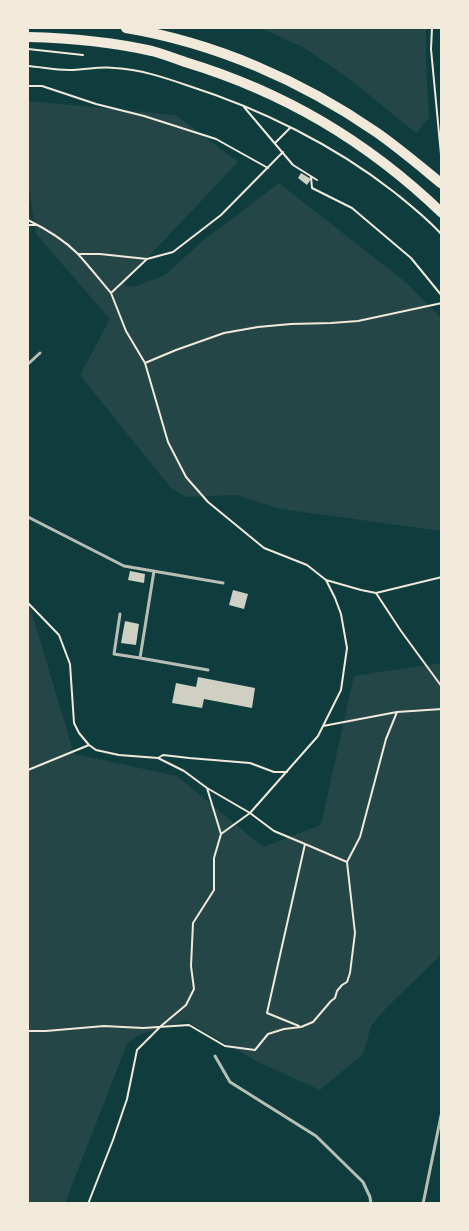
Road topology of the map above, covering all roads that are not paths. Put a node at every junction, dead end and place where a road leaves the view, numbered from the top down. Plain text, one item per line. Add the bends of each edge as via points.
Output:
1 (126, 28) edge
2 (28, 37) edge
3 (442, 184) edge
4 (442, 213) edge
5 (40, 353) dead end
6 (28, 364) edge
7 (28, 517) edge
8 (154, 571) junction
9 (223, 583) dead end
10 (120, 614) dead end
11 (140, 658) junction
12 (208, 670) dead end
13 (215, 1056) dead end
14 (442, 1111) edge
15 (371, 1204) edge
16 (424, 1204) edge

1 - 3 main road via 200,45 256,66 315,95 377,132
2 - 4 main road via 58,37 152,52 248,84 328,124 374,155
5 - 6 lane
7 - 8 lane via 124,566
8 - 9 lane
8 - 11 lane
10 - 11 lane via 114,654
11 - 12 lane
13 - 15 lane via 230,1082 316,1136 363,1182
14 - 16 lane

